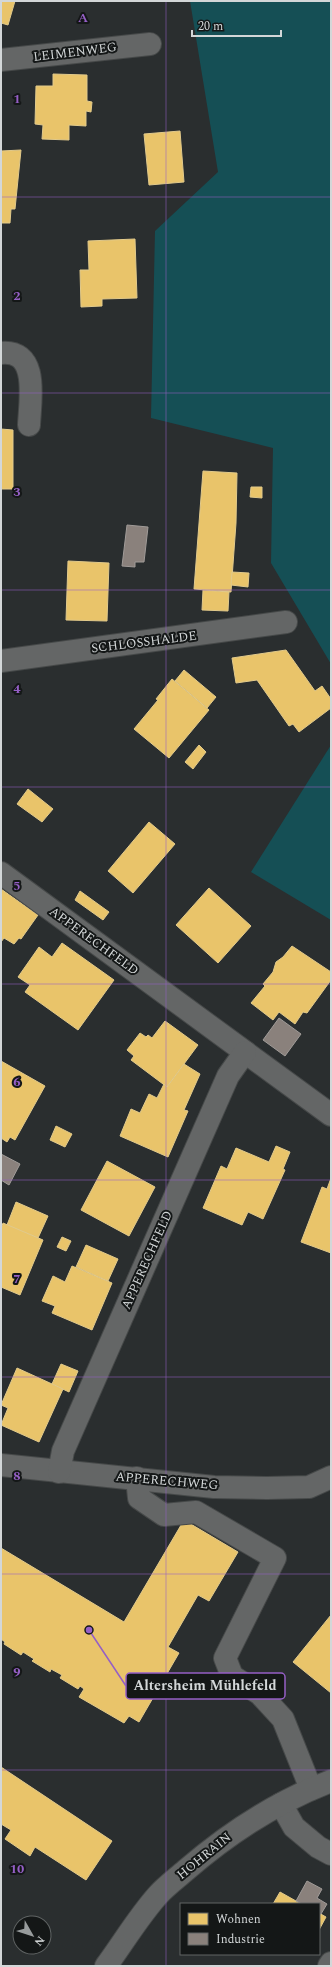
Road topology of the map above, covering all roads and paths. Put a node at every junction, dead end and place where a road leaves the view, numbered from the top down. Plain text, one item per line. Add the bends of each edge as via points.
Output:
1 (150, 44) dead end
2 (1, 60) edge
3 (1, 353) edge
4 (29, 425) dead end
5 (286, 622) dead end
6 (1, 661) edge
7 (1, 873) edge
8 (245, 1052) junction
9 (331, 1115) edge
10 (1, 1465) edge
11 (59, 1472) junction
12 (331, 1477) edge
13 (137, 1478) junction
14 (321, 1785) edge
15 (281, 1804) junction
16 (331, 1854) edge
17 (331, 1963) edge
18 (106, 1966) edge
19 (329, 1966) edge

1 - 2 street, LEIMENWEG
3 - 4 street via 10,352 20,357 28,367
5 - 6 street, SCHLOSSHALDE
7 - 8 street, APPERECHFELD
8 - 9 street, APPERECHFELD
8 - 11 street, APPERECHFELD via 228,1076 63,1451
10 - 11 street, APPERECHWEG
11 - 13 street, APPERECHWEG
12 - 13 street, APPERECHWEG via 309,1487 267,1488 214,1487
13 - 14 street via 138,1498 164,1515 196,1512 275,1558 225,1658 232,1676 260,1694 283,1719
14 - 15 street, HOHRAIN
15 - 16 street via 294,1827 318,1847
15 - 18 street, HOHRAIN via 217,1843 159,1894
17 - 19 street

